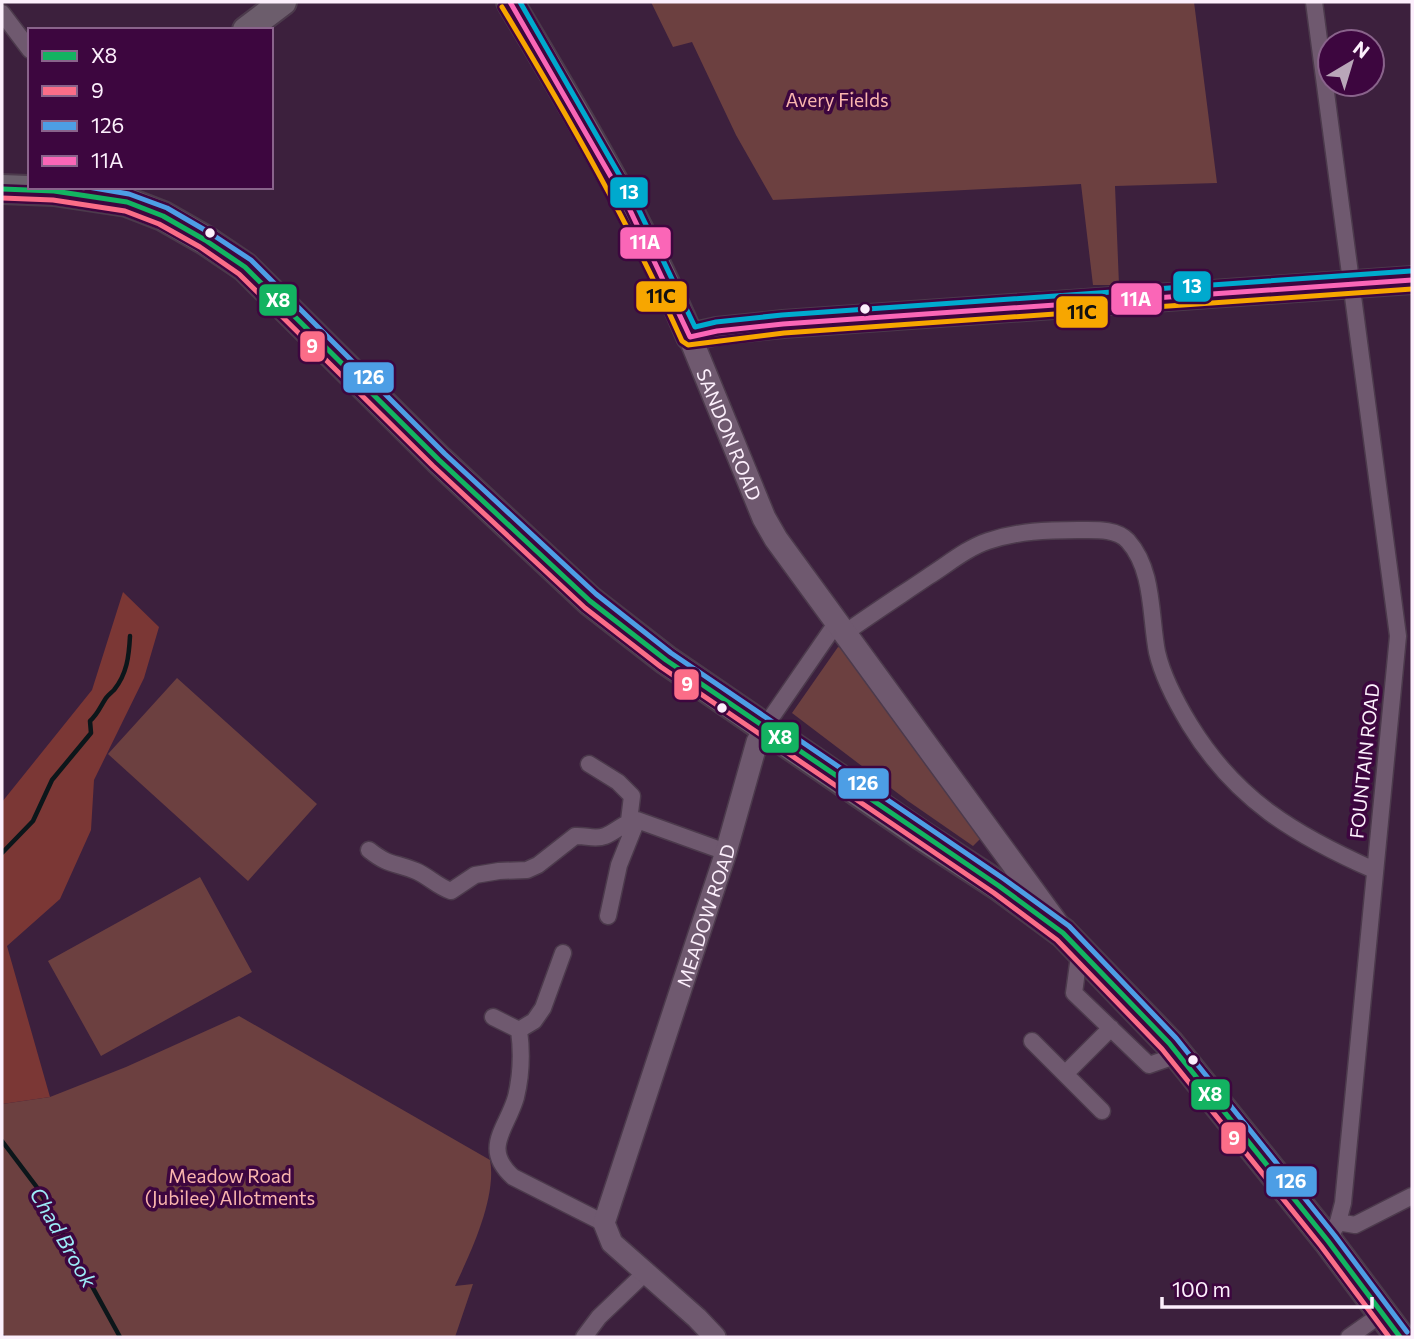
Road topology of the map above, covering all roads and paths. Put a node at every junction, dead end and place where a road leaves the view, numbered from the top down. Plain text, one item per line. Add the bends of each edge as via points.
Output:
1 (283, 2) edge
2 (510, 2) edge
3 (1314, 2) edge
4 (2, 13) edge
5 (249, 28) edge
6 (28, 47) edge
7 (2, 189) edge
8 (124, 194) edge
9 (1412, 280) edge
10 (1350, 285) junction
11 (690, 337) junction
12 (841, 627) junction
13 (764, 729) junction
14 (589, 764) dead end
15 (633, 821) junction
16 (996, 839) junction
17 (369, 850) dead end
18 (726, 852) junction
19 (1374, 870) junction
20 (999, 886) junction
21 (608, 916) dead end
22 (1071, 941) junction
23 (563, 953) dead end
24 (493, 1017) dead end
25 (1111, 1028) junction
26 (519, 1030) junction
27 (1032, 1041) dead end
28 (1178, 1055) junction
29 (1065, 1074) junction
30 (1102, 1111) dead end
31 (1412, 1196) edge
32 (604, 1223) junction
33 (1333, 1231) junction
34 (644, 1274) junction
35 (1383, 1313) junction
36 (584, 1337) edge
37 (715, 1337) edge
38 (1349, 1337) edge
39 (1400, 1337) edge

1 - 5 main road
2 - 11 main road, SANDON ROAD via 587,131
3 - 10 street, FOUNTAIN ROAD
4 - 6 street
7 - 8 highway
8 - 13 highway via 245,267 439,460 590,601
9 - 10 main road
10 - 11 main road via 783,324
10 - 19 street, FOUNTAIN ROAD via 1398,636
11 - 12 main road, SANDON ROAD via 764,518
12 - 13 street, MEADOW ROAD
12 - 16 main road, SANDON ROAD
12 - 19 street via 986,542 1030,531 1088,530 1126,538 1144,565 1158,656 1172,697 1224,774 1278,819
13 - 18 street, MEADOW ROAD
13 - 20 highway
14 - 15 street via 632,796
15 - 17 street via 607,835 575,836 527,870 475,875 451,891 417,871 383,862
15 - 18 street
15 - 21 street
16 - 20 main road
16 - 22 main road, SANDON ROAD
18 - 32 street, MEADOW ROAD
19 - 33 street, FOUNTAIN ROAD via 1343,1203
20 - 22 highway
22 - 25 street via 1074,993
22 - 28 highway
23 - 26 street via 543,1008 534,1021
24 - 26 street
25 - 28 street via 1149,1065
25 - 29 street
26 - 32 street via 516,1098 500,1135 498,1159 513,1177
27 - 29 street
28 - 33 highway
29 - 30 street
31 - 33 street
32 - 34 street via 612,1243
33 - 35 highway
34 - 36 street
34 - 37 street
35 - 38 street
35 - 39 highway

